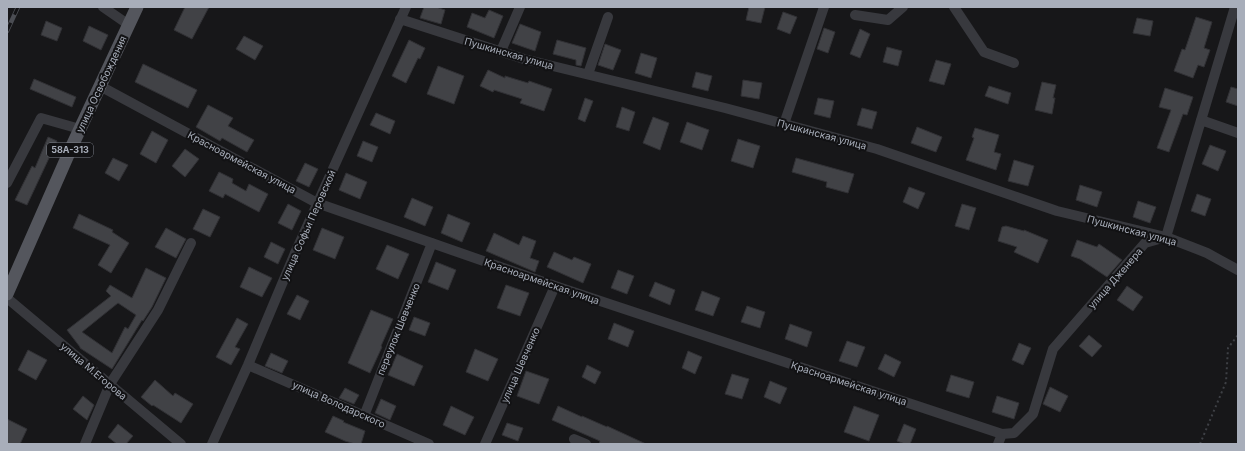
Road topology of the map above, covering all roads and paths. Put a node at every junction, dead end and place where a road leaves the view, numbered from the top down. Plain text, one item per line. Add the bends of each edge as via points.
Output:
1 (103, 7) edge
2 (137, 7) edge
3 (406, 7) edge
4 (520, 7) edge
5 (824, 7) edge
6 (903, 7) edge
7 (954, 7) edge
8 (1235, 7) edge
9 (854, 15) dead end
10 (608, 17) dead end
11 (400, 19) junction
12 (129, 25) junction
13 (501, 51) junction
14 (1014, 63) dead end
15 (588, 74) junction
16 (100, 86) junction
17 (1201, 120) junction
18 (784, 124) junction
19 (80, 129) junction
20 (1238, 133) edge
21 (7, 183) edge
22 (317, 203) junction
23 (1166, 237) junction
24 (191, 243) dead end
25 (432, 243) junction
26 (1238, 270) edge
27 (555, 286) junction
28 (7, 294) edge
29 (7, 298) edge
30 (1238, 335) edge
31 (248, 365) junction
32 (110, 384) junction
33 (364, 416) junction
34 (1002, 434) junction
35 (574, 439) dead end
36 (85, 444) edge
37 (181, 444) edge
38 (212, 444) edge
39 (429, 444) edge
40 (486, 444) edge
41 (586, 444) edge
42 (998, 444) edge
43 (1200, 444) edge

1 - 12 street
2 - 12 main road, улица Освобождения / 58А-313
3 - 11 street, улица Софьи Перовской
4 - 13 street
5 - 18 street
6 - 9 street via 888,20
7 - 14 street via 984,52
8 - 17 street
10 - 15 street
11 - 13 street, Пушкинская улица
11 - 22 street, улица Софьи Перовской
12 - 16 main road, улица Освобождения / 58А-313
13 - 15 street, Пушкинская улица
15 - 18 street, Пушкинская улица
16 - 19 main road, улица Освобождения / 58А-313
16 - 22 street, Красноармейская улица
17 - 20 street
17 - 23 street
18 - 23 street, Пушкинская улица via 877,149 1057,211
19 - 21 street via 41,118
19 - 28 main road, улица Освобождения / 58А-313
22 - 25 street, Красноармейская улица
22 - 31 street, улица Софьи Перовской
23 - 26 street, Пушкинская улица via 1207,253
23 - 34 street, улица Дженера via 1145,243 1053,349 1033,414 1014,433
24 - 32 street via 158,310
25 - 27 street, Красноармейская улица
25 - 33 street, переулок Шевченко
27 - 34 street, Красноармейская улица
27 - 40 street, улица Шевченко
29 - 32 street, улица М.Егорова
30 - 43 path via 1228,348 1226,382
31 - 33 street, улица Володарского
31 - 38 street, улица Софьи Перовской
32 - 36 street
32 - 37 street, улица М.Егорова
33 - 39 street, улица Володарского
34 - 42 street
35 - 41 street

